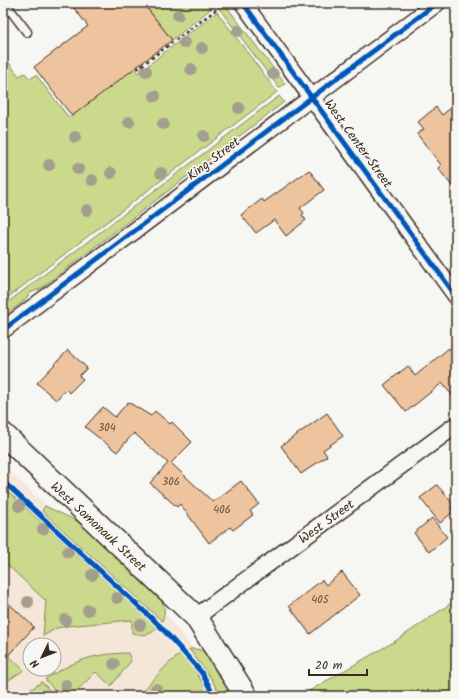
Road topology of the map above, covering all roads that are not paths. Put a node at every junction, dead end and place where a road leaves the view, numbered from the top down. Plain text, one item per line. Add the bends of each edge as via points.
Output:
1 (5, 3) edge
2 (243, 3) edge
3 (437, 3) edge
4 (27, 32) dead end
5 (313, 97) junction
6 (456, 296) edge
7 (3, 330) edge
8 (456, 425) edge
9 (3, 434) edge
10 (196, 617) junction
11 (246, 696) edge

1 - 4 lane
2 - 5 street, West Center Street
3 - 5 street, King Street
5 - 6 street, West Center Street
5 - 7 street, King Street
8 - 10 street, West Street
9 - 10 street, West Somonauk Street
10 - 11 street, West Somonauk Street

